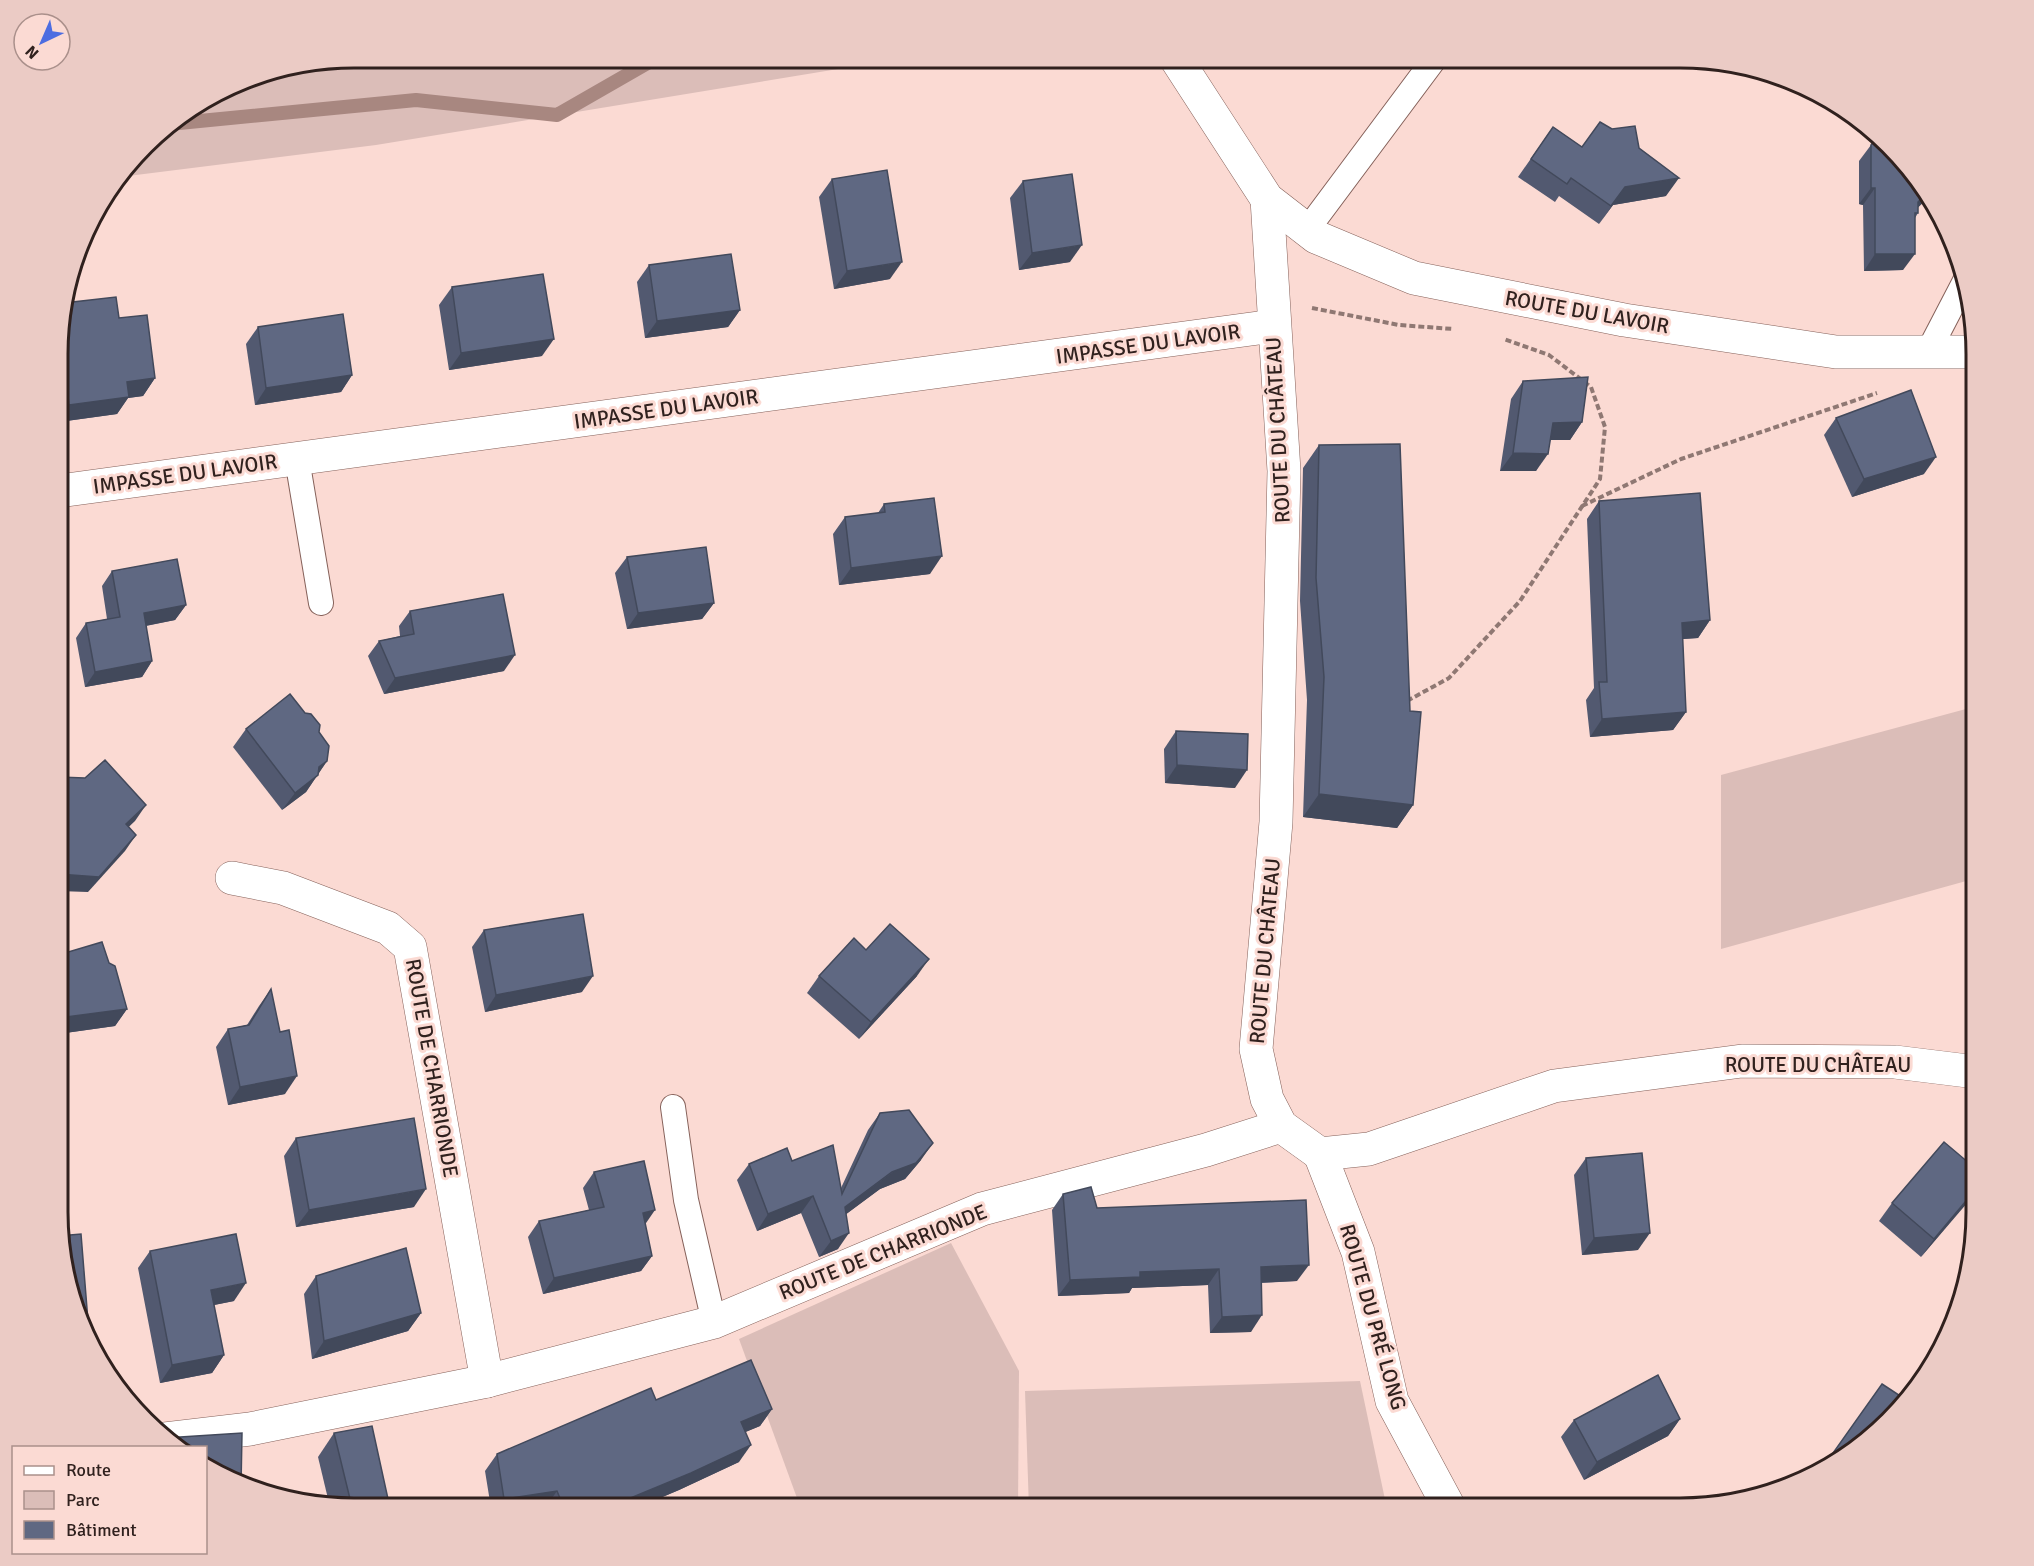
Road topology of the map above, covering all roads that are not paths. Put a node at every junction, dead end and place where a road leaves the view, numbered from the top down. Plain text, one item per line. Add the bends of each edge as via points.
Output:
1 (1182, 68) edge
2 (1428, 68) edge
3 (1267, 200) junction
4 (1307, 230) junction
5 (1960, 291) edge
6 (1273, 313) junction
7 (1928, 352) junction
8 (1966, 352) edge
9 (297, 459) junction
10 (68, 490) edge
11 (321, 603) dead end
12 (232, 878) dead end
13 (1966, 1071) edge
14 (674, 1107) dead end
15 (1281, 1126) junction
16 (1320, 1154) junction
17 (714, 1322) junction
18 (487, 1381) junction
19 (177, 1438) edge
20 (1444, 1498) edge

1 - 3 street
2 - 4 lane
3 - 4 street, ROUTE DU LAVOIR
3 - 6 street, ROUTE DU CHÂTEAU
4 - 7 street, ROUTE DU LAVOIR via 1414,278 1624,320 1836,352
5 - 7 lane
6 - 9 street, IMPASSE DU LAVOIR
6 - 15 street, ROUTE DU CHÂTEAU via 1284,471 1277,798 1256,1049 1267,1099
7 - 8 street, ROUTE DU LAVOIR
9 - 10 street, IMPASSE DU LAVOIR
9 - 11 lane
12 - 18 street, ROUTE DE CHARRIONDE via 283,888 388,928 410,947
13 - 16 street, ROUTE DU CHÂTEAU via 1895,1062 1742,1061 1554,1086 1369,1149
14 - 17 lane via 686,1200
15 - 16 street, ROUTE DU CHÂTEAU
15 - 17 street, ROUTE DE CHARRIONDE via 1206,1150 982,1209
16 - 20 street, ROUTE DU PRÉ LONG via 1358,1252 1392,1401
17 - 18 street, ROUTE DE CHARRIONDE
18 - 19 street, ROUTE DE CHARRIONDE via 250,1429

